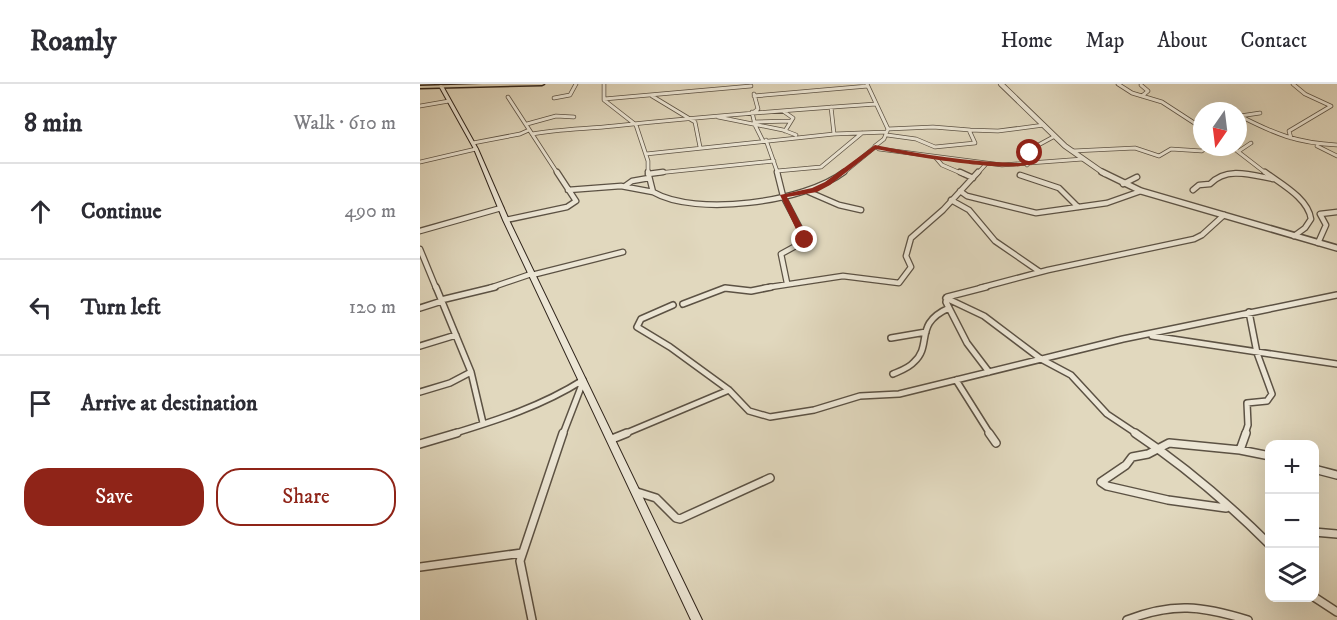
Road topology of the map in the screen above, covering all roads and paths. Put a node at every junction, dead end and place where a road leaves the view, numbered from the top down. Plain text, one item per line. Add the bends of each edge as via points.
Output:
1 (542, 84) edge
2 (576, 84) edge
3 (604, 84) edge
4 (833, 84) edge
5 (1001, 84) edge
6 (1118, 84) edge
7 (1293, 84) edge
8 (500, 85) edge
9 (751, 85) edge
10 (867, 85) edge
11 (1141, 85) edge
12 (441, 86) junction
13 (420, 87) edge
14 (845, 90) junction
15 (650, 95) junction
16 (754, 96) junction
17 (1142, 96) junction
18 (508, 97) dead end
19 (554, 98) dead end
20 (604, 99) junction
21 (449, 101) junction
22 (876, 104) junction
23 (420, 106) edge
24 (831, 107) junction
25 (781, 110) junction
26 (753, 112) junction
27 (1260, 113) dead end
28 (706, 116) junction
29 (574, 117) dead end
30 (691, 118) junction
31 (791, 121) junction
32 (1193, 122) edge
33 (526, 124) junction
34 (635, 124) junction
35 (754, 124) junction
36 (1044, 125) junction
37 (970, 130) junction
38 (785, 131) junction
39 (531, 132) junction
40 (887, 132) junction
41 (862, 133) junction
42 (834, 134) junction
43 (807, 136) junction
44 (1055, 136) junction
45 (1291, 138) junction
46 (764, 140) junction
47 (1251, 142) dead end
48 (1306, 143) junction
49 (1337, 145) edge
50 (474, 146) junction
51 (933, 146) junction
52 (700, 147) junction
53 (875, 147) junction
54 (1247, 147) edge
55 (1073, 151) junction
56 (1193, 151) edge
57 (646, 154) junction
58 (923, 156) junction
59 (1245, 156) edge
60 (1337, 156) edge
61 (935, 157) junction
62 (1030, 159) junction
63 (1083, 159) junction
64 (774, 161) junction
65 (1065, 161) junction
66 (420, 162) edge
67 (986, 164) junction
68 (1027, 165) junction
69 (777, 171) junction
70 (1020, 175) dead end
71 (648, 176) junction
72 (1137, 177) dead end
73 (973, 178) junction
74 (1275, 179) junction
75 (1123, 184) junction
76 (625, 186) junction
77 (568, 190) junction
78 (1193, 190) dead end
79 (960, 191) junction
80 (1141, 191) junction
81 (653, 192) junction
82 (808, 192) junction
83 (783, 196) junction
84 (951, 200) junction
85 (1078, 207) junction
86 (501, 208) junction
87 (861, 210) dead end
88 (1337, 212) edge
89 (1224, 215) junction
90 (506, 220) junction
91 (420, 231) edge
92 (1294, 236) junction
93 (1318, 243) junction
94 (1337, 248) edge
95 (420, 249) edge
96 (623, 252) dead end
97 (1040, 272) junction
98 (532, 274) junction
99 (787, 283) junction
100 (1337, 295) edge
101 (946, 298) junction
102 (441, 301) junction
103 (683, 304) dead end
104 (673, 305) dead end
105 (420, 308) edge
106 (949, 308) junction
107 (1249, 312) junction
108 (926, 332) junction
109 (456, 335) junction
110 (1146, 335) junction
111 (891, 338) dead end
112 (420, 346) edge
113 (1257, 353) junction
114 (1041, 359) junction
115 (1337, 364) edge
116 (471, 372) junction
117 (989, 372) junction
118 (893, 374) dead end
119 (956, 380) junction
120 (583, 381) junction
121 (729, 390) junction
122 (420, 392) edge
123 (483, 423) junction
124 (612, 439) junction
125 (422, 444) edge
126 (996, 444) dead end
127 (1158, 448) junction
128 (1240, 450) junction
129 (420, 451) edge
130 (1265, 455) edge
131 (1319, 470) edge
132 (1337, 475) edge
133 (770, 478) dead end
134 (637, 492) junction
135 (1228, 509) junction
136 (1319, 532) edge
137 (1337, 534) edge
138 (1265, 541) edge
139 (522, 553) junction
140 (420, 567) edge
141 (1319, 600) edge
142 (1337, 612) edge
143 (532, 620) edge
144 (697, 620) edge
145 (1127, 620) edge
146 (1248, 620) edge

1 - 8 highway
2 - 19 street via 570,95
3 - 20 street
4 - 14 street
5 - 36 street
6 - 17 street
7 - 45 street via 1331,106 1289,130
8 - 12 highway
9 - 15 street
9 - 16 street
10 - 14 street
10 - 22 street
11 - 17 street via 1148,92
12 - 13 highway
12 - 21 main road
14 - 16 street
15 - 20 street
15 - 30 street
16 - 26 street via 758,109
17 - 32 street via 1162,102
18 - 33 street
20 - 34 street
21 - 23 street
21 - 50 main road
22 - 24 street
22 - 40 street
24 - 25 street
24 - 42 street
25 - 26 street
25 - 31 street via 793,117
26 - 28 street
26 - 35 street
27 - 45 street via 1240,116 1268,132
28 - 30 street
28 - 35 street
29 - 33 street via 556,116
30 - 34 street
30 - 52 street
31 - 35 street
31 - 38 street
33 - 39 street
34 - 39 street
34 - 57 street
35 - 38 street
35 - 46 street
36 - 37 street
36 - 44 street
37 - 40 street via 933,127
37 - 51 street via 974,144
38 - 43 street
39 - 50 street
39 - 77 street
40 - 41 street
40 - 51 street
40 - 53 street
41 - 42 street
41 - 69 street via 821,167
42 - 43 street
43 - 46 street
44 - 55 street
44 - 62 street via 1031,149
45 - 48 street
46 - 52 street
46 - 64 street
47 - 54 street
48 - 49 street
48 - 60 street
50 - 66 street
50 - 86 main road
51 - 58 street
52 - 57 street
53 - 58 street
53 - 82 street via 828,184
55 - 56 street via 1135,148 1159,156 1170,150
55 - 63 street
57 - 71 street
58 - 61 street
59 - 74 street
61 - 67 street
61 - 73 street via 942,165
62 - 65 street
62 - 68 street
63 - 65 street
63 - 75 street
64 - 69 street
64 - 71 street
65 - 68 street
67 - 68 street
67 - 73 street
69 - 83 street
70 - 85 street via 1059,189
71 - 76 street
71 - 81 street
72 - 75 street
73 - 79 street
74 - 78 street via 1224,173
74 - 92 street via 1310,212 1310,222
75 - 80 street
76 - 77 street
76 - 81 street
77 - 90 street via 576,201 571,206
79 - 84 street
79 - 85 street via 1033,212
80 - 85 street via 1107,203
80 - 89 street
81 - 83 street via 667,200 697,205
82 - 83 street
82 - 87 street
83 - 99 street via 805,238 780,254
84 - 97 street via 969,210 995,241
84 - 99 street via 911,238 906,256 911,267 899,283 849,275
86 - 90 main road
86 - 91 street
88 - 93 street via 1320,214 1326,225
89 - 92 street
89 - 97 street via 1194,239
90 - 98 main road
92 - 93 street
93 - 94 street
95 - 102 street
96 - 98 street
97 - 101 street
98 - 102 street
98 - 120 main road
99 - 103 street via 751,291 723,288
100 - 107 street
101 - 106 street
101 - 114 street via 984,316
102 - 105 street
102 - 109 street
104 - 121 street via 641,319 638,327
106 - 108 street via 933,316
106 - 117 street via 967,343
107 - 110 street
107 - 113 street
108 - 111 street
108 - 118 street via 918,358
109 - 112 street
109 - 116 street
110 - 113 street
110 - 114 street
113 - 115 street
113 - 128 street via 1272,394 1267,401 1247,403 1248,425
114 - 117 street
114 - 127 street via 1071,375 1107,414
116 - 122 street
116 - 123 street
117 - 119 street
119 - 121 street via 895,395 860,396 814,410 770,417 749,411
119 - 126 street
120 - 123 street via 545,402
120 - 124 main road
120 - 139 street
121 - 124 street
123 - 125 street
124 - 134 main road
125 - 129 street
127 - 128 street via 1172,442
127 - 135 street
127 - 135 street via 1132,457 1101,483 1168,500
128 - 130 street
131 - 132 street
133 - 134 street via 734,491 680,519 656,498
134 - 144 main road
135 - 138 street
136 - 137 street
139 - 140 street
139 - 143 street via 519,567
141 - 142 street
145 - 146 street via 1179,605

